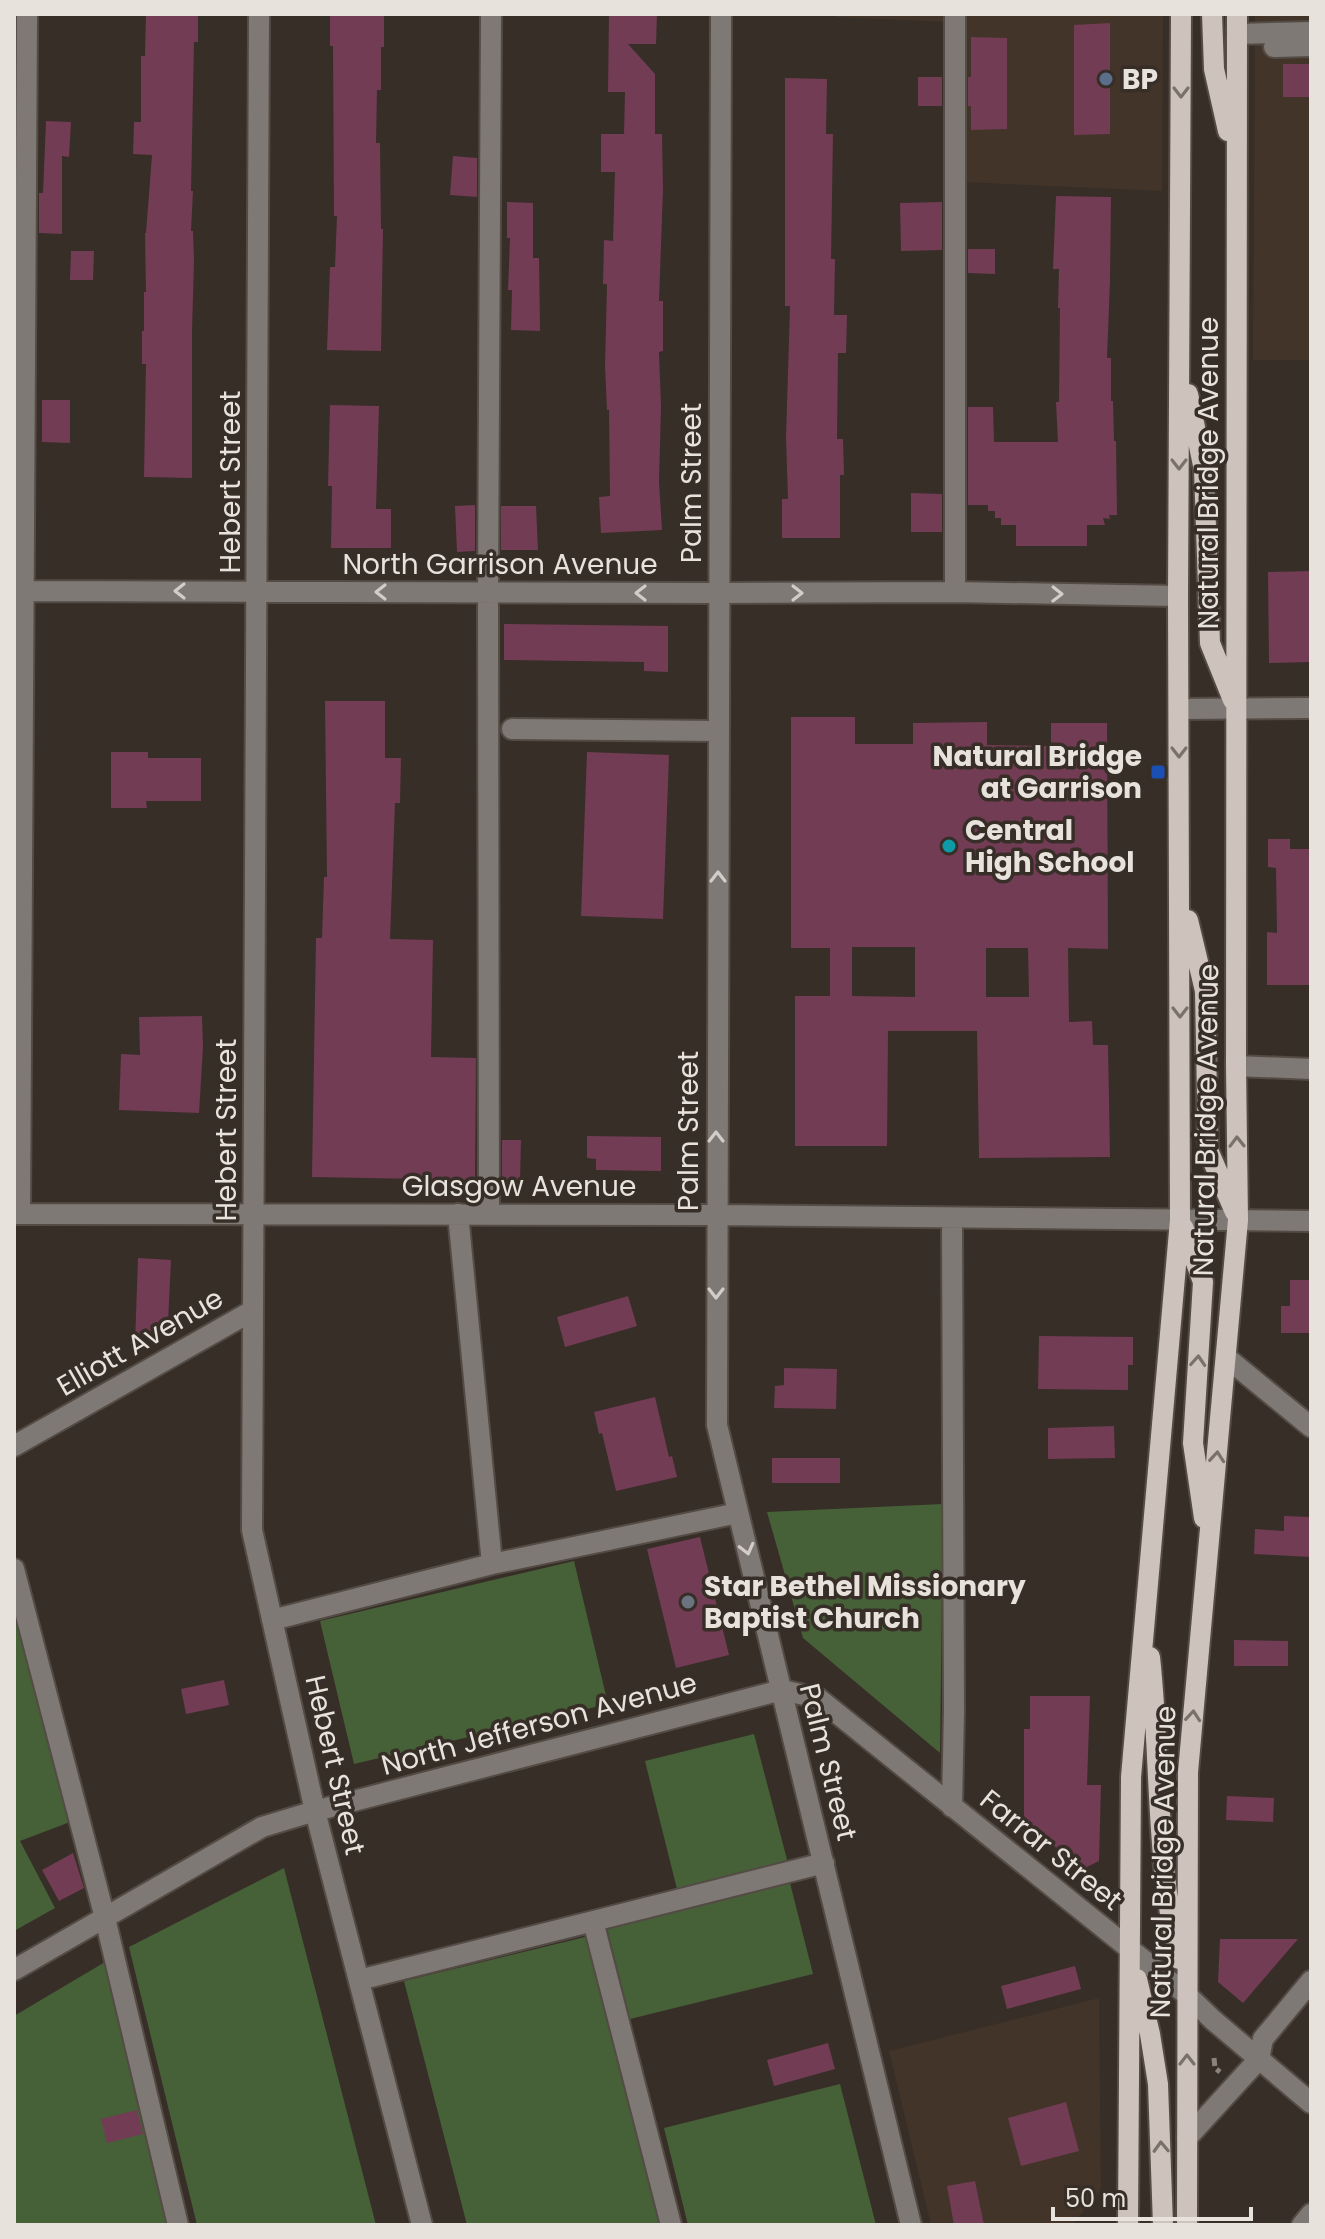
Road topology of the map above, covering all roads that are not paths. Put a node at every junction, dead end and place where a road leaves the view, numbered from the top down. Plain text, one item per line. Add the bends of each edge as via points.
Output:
1 (27, 14) edge
2 (259, 14) edge
3 (491, 14) edge
4 (721, 14) edge
5 (955, 14) edge
6 (1181, 14) edge
7 (1212, 14) edge
8 (1237, 24) edge
9 (1280, 31) edge
10 (1311, 32) edge
11 (1311, 46) edge
12 (1236, 166) junction
13 (1180, 359) junction
14 (19, 591) edge
15 (258, 591) junction
16 (488, 592) junction
17 (955, 592) junction
18 (719, 593) junction
19 (1178, 596) junction
20 (1237, 708) junction
21 (1311, 708) edge
22 (1179, 709) junction
23 (512, 729) dead end
24 (718, 731) junction
25 (1179, 885) junction
26 (1236, 1066) junction
27 (1311, 1069) edge
28 (254, 1213) junction
29 (17, 1214) edge
30 (458, 1214) junction
31 (489, 1214) junction
32 (716, 1215) junction
33 (952, 1218) junction
34 (1180, 1220) junction
35 (1238, 1220) junction
36 (1311, 1221) edge
37 (252, 1311) junction
38 (1227, 1358) junction
39 (1311, 1427) edge
40 (14, 1446) edge
41 (738, 1513) junction
42 (1209, 1550) junction
43 (492, 1564) junction
44 (14, 1569) edge
45 (1145, 1614) junction
46 (272, 1620) junction
47 (782, 1690) junction
48 (952, 1807) junction
49 (315, 1811) junction
50 (824, 1863) junction
51 (105, 1918) junction
52 (593, 1921) junction
53 (1130, 1949) junction
54 (14, 1970) edge
55 (359, 1980) junction
56 (1311, 1981) edge
57 (1187, 1995) junction
58 (1259, 2059) junction
59 (1311, 2103) edge
60 (1187, 2138) junction
61 (1311, 2214) edge
62 (178, 2225) edge
63 (422, 2225) edge
64 (671, 2225) edge
65 (911, 2225) edge
66 (1128, 2225) edge
67 (1163, 2225) edge
68 (1187, 2225) edge
69 (1302, 2225) edge

1 - 14 street
2 - 15 street, Hebert Street
3 - 16 street
4 - 18 street, Palm Street
5 - 17 street
6 -> 13 main road, Natural Bridge Avenue
7 - 12 main road via 1214,69
8 - 9 street
8 - 12 main road, Natural Bridge Avenue
9 - 10 street
9 - 11 street
12 - 20 main road, Natural Bridge Avenue
13 -> 19 main road, Natural Bridge Avenue
13 - 20 main road via 1204,470 1210,643
15 -> 14 street, North Garrison Avenue
14 - 29 street
16 -> 15 street, North Garrison Avenue
15 - 28 street, Hebert Street
18 -> 16 street, North Garrison Avenue
16 - 31 street
18 -> 17 street, North Garrison Avenue
17 -> 19 street, North Garrison Avenue
18 - 24 street, Palm Street
19 - 22 main road, Natural Bridge Avenue
20 - 21 street
20 - 22 street
20 - 26 main road, Natural Bridge Avenue
22 -> 25 main road, Natural Bridge Avenue
23 - 24 street
32 -> 24 street, Palm Street
25 -> 34 main road, Natural Bridge Avenue
25 - 35 main road via 1205,991 1208,1150
26 - 27 street
35 -> 26 main road, Natural Bridge Avenue
28 - 29 street, Glasgow Avenue
28 - 30 street, Glasgow Avenue
28 - 37 street, Hebert Street
30 - 31 street, Glasgow Avenue
30 - 43 street
31 - 32 street, Glasgow Avenue
32 - 33 street, Glasgow Avenue
32 -> 41 street, Palm Street via 717,1425
33 - 34 street, Glasgow Avenue
33 - 48 street
34 - 35 street, Glasgow Avenue
42 -> 34 main road via 1193,1443 1203,1282
34 - 45 main road, Natural Bridge Avenue
35 - 36 street, Glasgow Avenue
35 - 38 main road, Natural Bridge Avenue
37 - 40 street, Elliott Avenue
37 - 46 street, Hebert Street via 252,1530
38 - 39 street
42 -> 38 main road, Natural Bridge Avenue
41 - 43 street
41 -> 47 street, Palm Street
57 -> 42 main road, Natural Bridge Avenue via 1188,1772
43 - 46 street
44 - 51 street
45 - 53 main road, Natural Bridge Avenue via 1131,1777
45 - 57 main road via 1162,1858
46 - 49 street, Hebert Street
47 - 48 street, Farrar Street via 818,1698
47 - 49 street, North Jefferson Avenue
47 - 50 street, Palm Street
48 - 53 street, Farrar Street
49 - 51 street, North Jefferson Avenue via 262,1827
49 - 55 street, Hebert Street
50 - 52 street
50 - 65 street, Palm Street
51 - 54 street, North Jefferson Avenue
51 - 62 street
52 - 55 street
52 - 64 street
53 - 57 street, Farrar Street
53 - 66 main road, Natural Bridge Avenue
67 -> 53 main road via 1158,2084
55 - 63 street, Hebert Street
56 - 58 street via 1263,2039
57 - 58 street, Farrar Street
60 -> 57 main road, Natural Bridge Avenue
58 - 59 street, Farrar Street
58 - 60 street
60 - 68 main road, Natural Bridge Avenue
61 - 69 street

